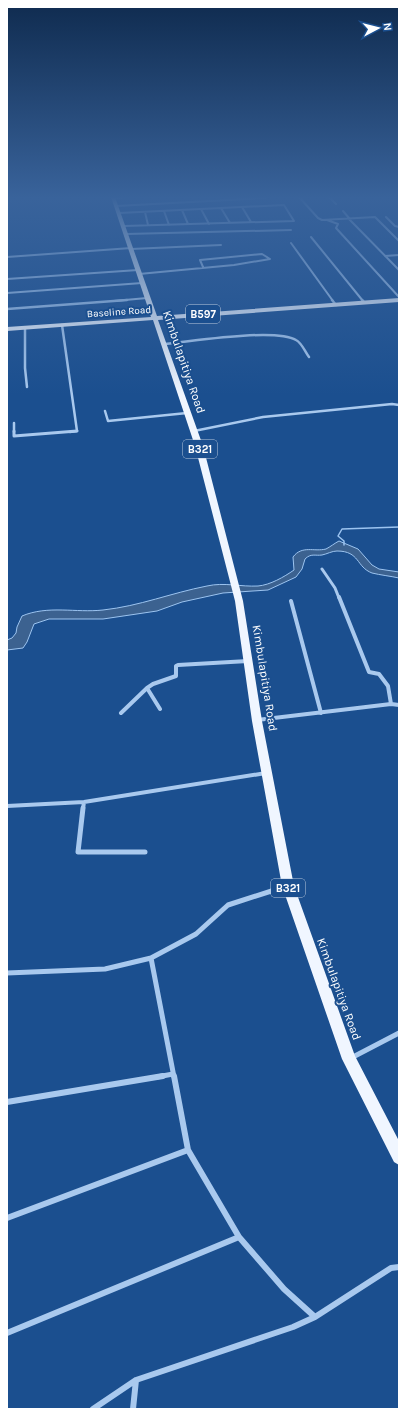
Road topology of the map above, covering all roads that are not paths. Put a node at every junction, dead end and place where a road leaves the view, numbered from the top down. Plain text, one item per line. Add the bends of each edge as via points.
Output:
1 (136, 263) edge
2 (201, 263) edge
3 (246, 263) edge
4 (306, 263) edge
5 (332, 263) edge
6 (368, 263) edge
7 (203, 267) junction
8 (139, 272) junction
9 (7, 279) edge
10 (142, 282) junction
11 (7, 293) edge
12 (147, 298) junction
13 (399, 298) edge
14 (364, 302) junction
15 (336, 305) junction
16 (7, 309) edge
17 (154, 318) junction
18 (62, 325) junction
19 (25, 328) junction
20 (7, 329) edge
21 (165, 344) junction
22 (309, 357) dead end
23 (27, 387) dead end
24 (399, 405) edge
25 (105, 412) dead end
26 (187, 413) junction
27 (14, 422) dead end
28 (194, 431) junction
29 (322, 569) dead end
30 (290, 601) dead end
31 (248, 661) junction
32 (147, 688) junction
33 (391, 704) junction
34 (399, 705) edge
35 (160, 709) dead end
36 (121, 713) dead end
37 (321, 713) junction
38 (257, 720) junction
39 (267, 773) junction
40 (84, 802) junction
41 (7, 806) edge
42 (145, 852) dead end
43 (288, 886) junction
44 (151, 958) junction
45 (7, 973) edge
46 (399, 1033) edge
47 (349, 1059) junction
48 (173, 1074) junction
49 (7, 1102) edge
50 (188, 1150) junction
51 (398, 1151) edge
52 (7, 1218) edge
53 (239, 1237) junction
54 (399, 1267) edge
55 (315, 1317) junction
56 (7, 1333) edge
57 (136, 1380) junction
58 (93, 1409) edge
59 (133, 1409) edge

1 - 8 main road, Kimbulapitiya Road / B321
2 - 7 street
3 - 7 street
4 - 15 street
5 - 14 street
6 - 13 street
7 - 8 street
8 - 9 street
8 - 10 main road, Kimbulapitiya Road / B321
10 - 11 street
10 - 12 main road, Kimbulapitiya Road / B321
12 - 16 street
12 - 17 main road, Kimbulapitiya Road / B321
13 - 14 main road, Baseline Road / B597
14 - 15 main road, Baseline Road / B597
15 - 17 main road, Baseline Road / B597
17 - 18 main road, Baseline Road / B597
17 - 21 main road, Kimbulapitiya Road / B321
18 - 19 main road, Baseline Road / B597
18 - 27 street via 77,431 14,436
19 - 20 main road, Baseline Road / B597
19 - 23 street
21 - 22 street via 253,336 284,336 296,340
21 - 26 main road, Kimbulapitiya Road / B321
24 - 28 street via 292,413
25 - 26 street via 108,421
26 - 28 main road, Kimbulapitiya Road / B321
28 - 31 main road, Kimbulapitiya Road / B321 via 239,601
29 - 33 street via 335,588 369,672 379,674 388,686
30 - 37 street
31 - 32 street via 178,665 176,676
31 - 38 main road, Kimbulapitiya Road / B321
32 - 35 street
32 - 36 street
33 - 34 street
33 - 37 street
37 - 38 street
38 - 39 main road, Kimbulapitiya Road / B321
39 - 40 street
39 - 43 main road, Kimbulapitiya Road / B321
40 - 41 street
40 - 42 street via 78,852
43 - 44 street via 228,906 196,934
43 - 47 main road, Kimbulapitiya Road / B321
44 - 45 street via 105,969
44 - 48 street
46 - 47 street
47 - 51 main road, Kimbulapitiya Road / B321
48 - 49 street
48 - 50 street
50 - 52 street
50 - 53 street
53 - 55 street via 284,1289
53 - 56 street
54 - 55 street via 391,1268
55 - 57 street via 293,1327
57 - 58 street
57 - 59 street

